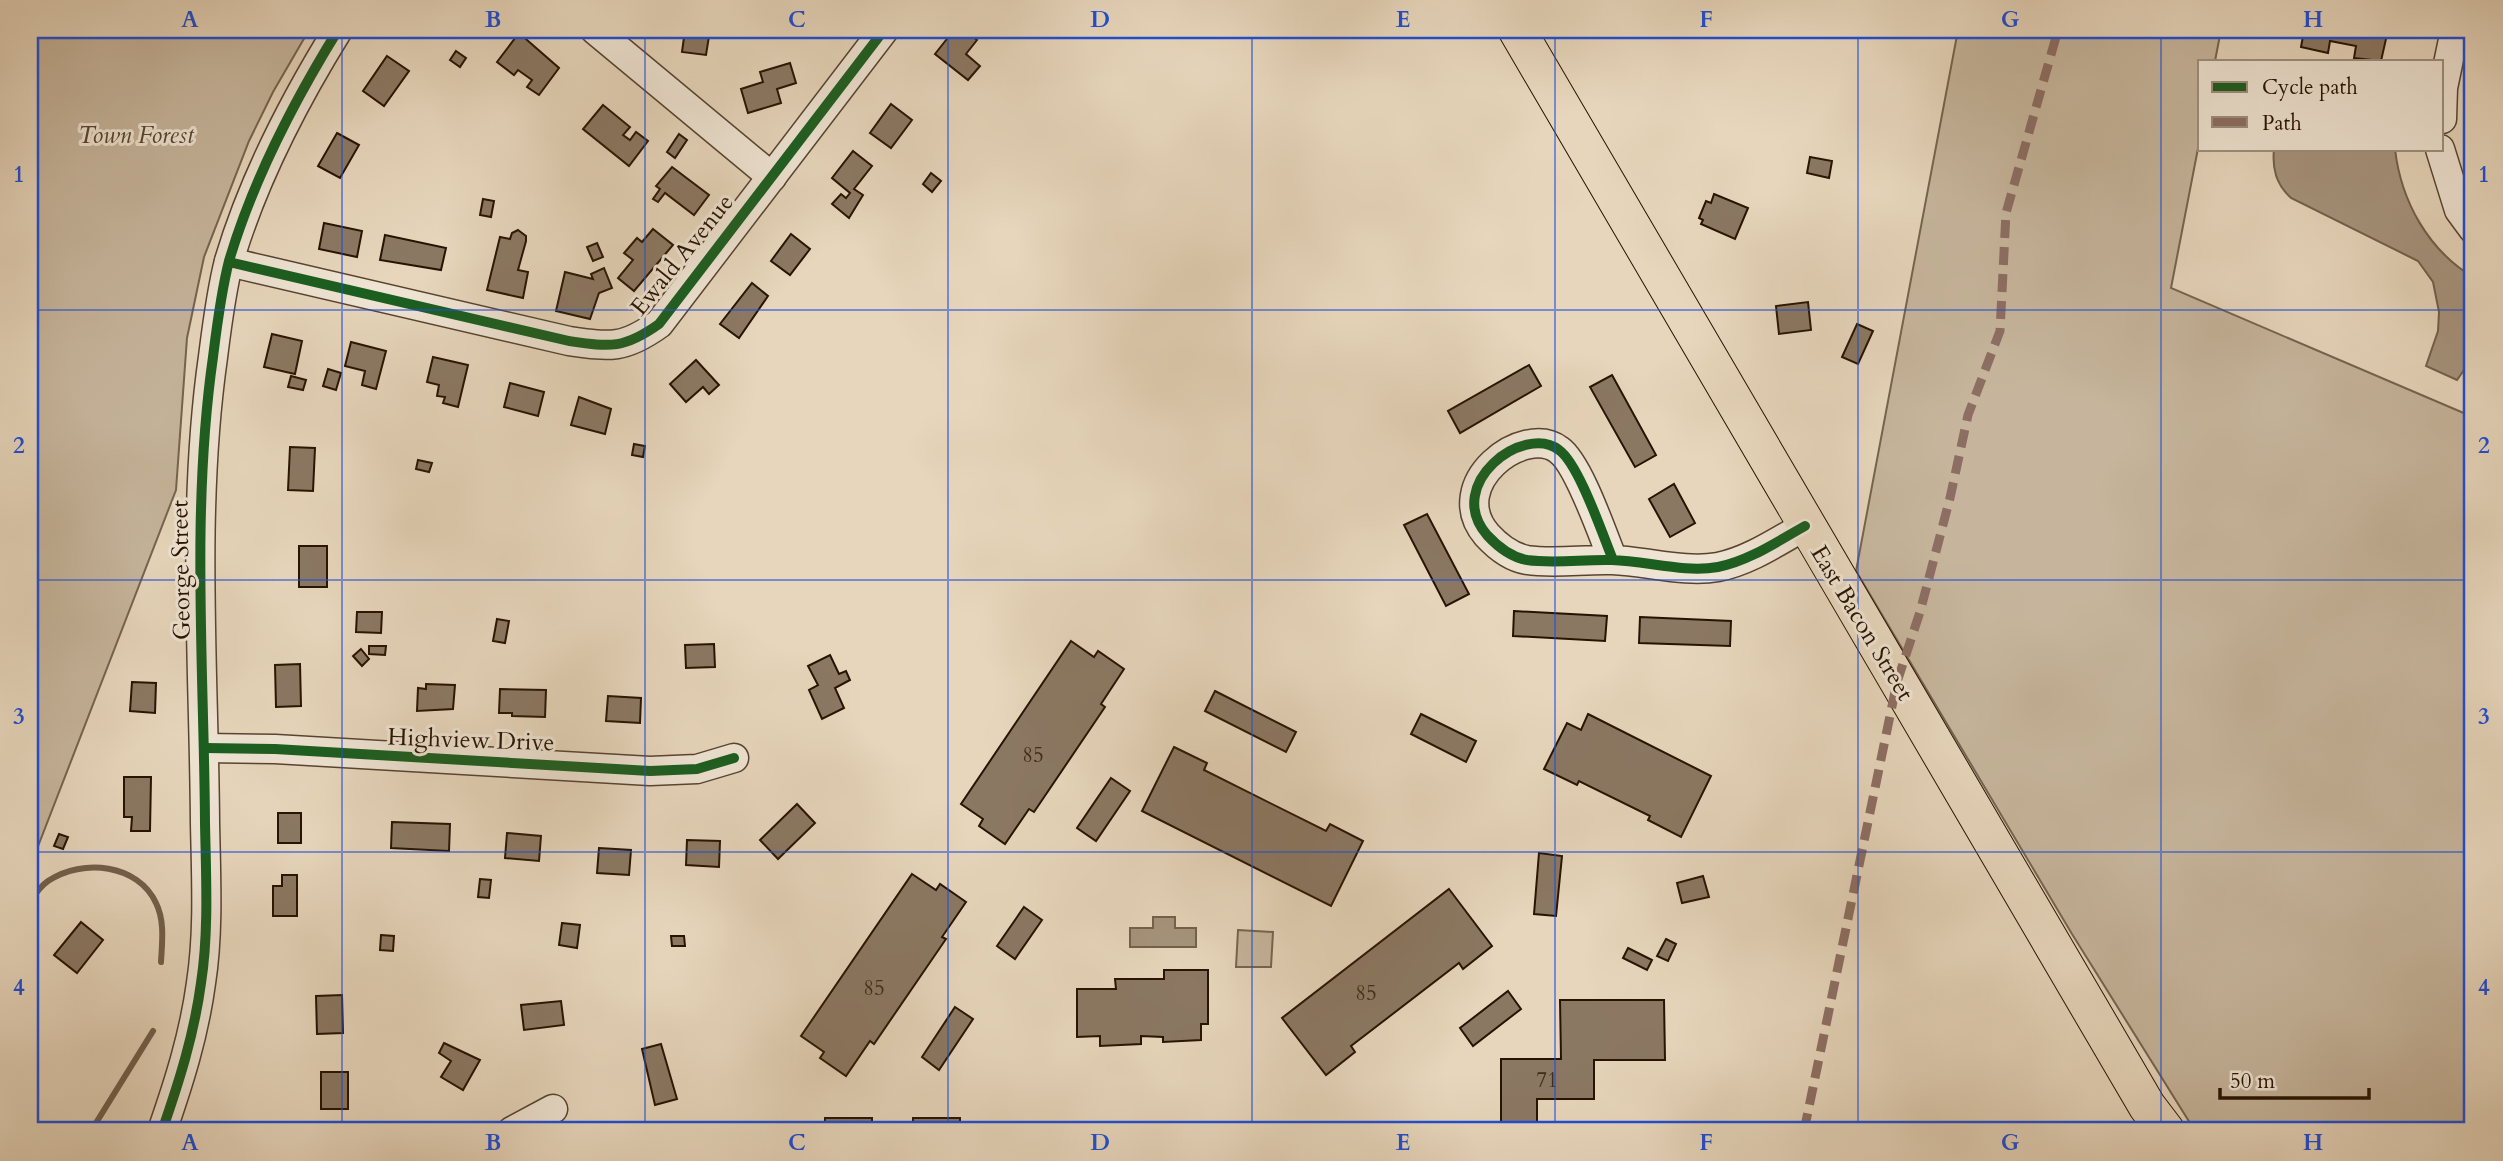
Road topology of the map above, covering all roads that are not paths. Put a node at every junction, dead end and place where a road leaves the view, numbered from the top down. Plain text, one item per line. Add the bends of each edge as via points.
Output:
1 (338, 30) edge
2 (884, 30) edge
3 (1517, 30) edge
4 (2455, 30) edge
5 (607, 33) edge
6 (2444, 83) edge
7 (2440, 150) edge
8 (772, 177) junction
9 (2473, 229) edge
10 (229, 262) junction
11 (1805, 526) junction
12 (1613, 560) junction
13 (205, 748) junction
14 (734, 758) dead end
15 (553, 1109) dead end
16 (2157, 1123) edge
17 (162, 1131) edge
18 (512, 1131) edge

1 - 10 street, George Street via 256,187
2 - 8 street, Ewald Avenue
3 - 11 main road, East Bacon Street
4 - 6 street
5 - 8 street
7 - 9 street via 2459,210
8 - 10 street, Ewald Avenue via 659,324 634,342 603,346 569,341
10 - 13 street, George Street via 206,408 200,501
11 - 12 street via 1746,558 1718,567
11 - 16 main road, East Bacon Street
12 - 12 street via 1525,559 1499,549 1478,525 1472,500 1482,472 1501,457 1535,443 1559,449 1574,470
13 - 14 street, Highview Drive via 650,771 697,769
13 - 17 street, George Street via 202,980 189,1051
15 - 18 street

